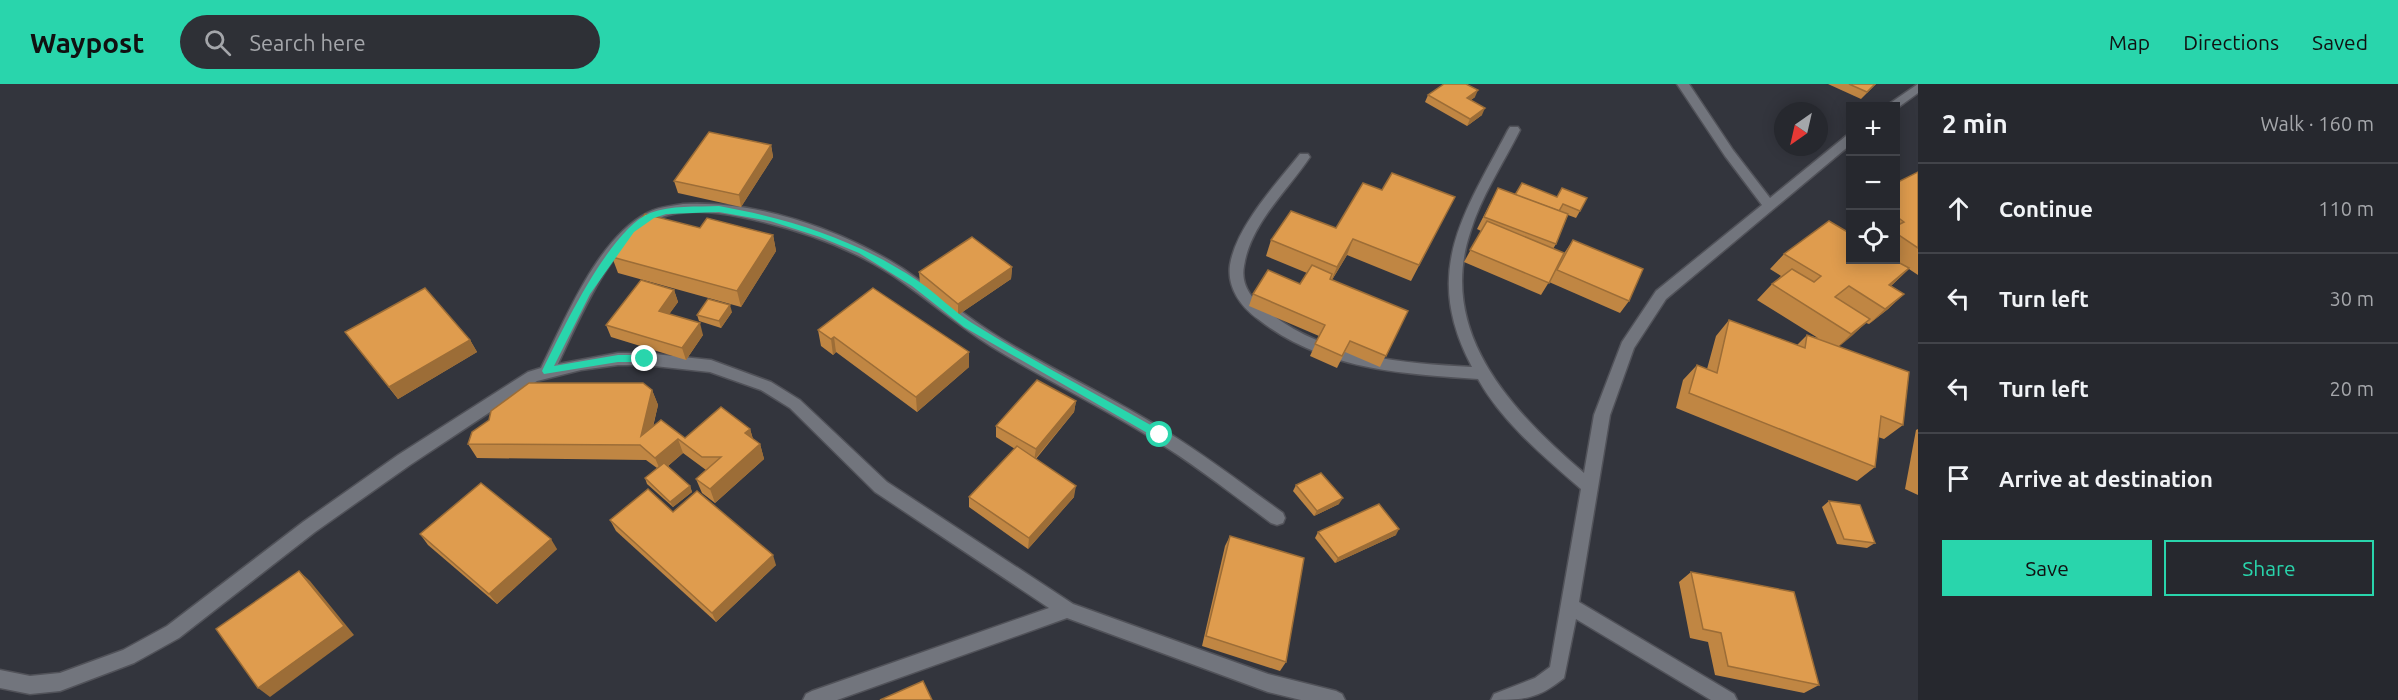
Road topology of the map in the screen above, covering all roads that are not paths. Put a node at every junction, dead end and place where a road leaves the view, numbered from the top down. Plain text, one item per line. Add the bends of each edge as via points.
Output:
1 (1683, 84) edge
2 (1918, 88) edge
3 (1898, 102) edge
4 (1514, 130) dead end
5 (1846, 143) edge
6 (1304, 157) dead end
7 (1770, 207) junction
8 (547, 371) junction
9 (1483, 374) junction
10 (1590, 487) junction
11 (1277, 518) dead end
12 (1570, 606) junction
13 (1067, 610) junction
14 (0, 679) edge
15 (812, 700) edge
16 (1336, 700) edge
17 (1500, 700) edge
18 (1728, 700) edge

1 - 7 street
2 - 3 street
4 - 9 street via 1462,236 1455,268 1456,305 1464,341
5 - 7 street
6 - 9 street via 1270,203 1237,262 1236,280 1243,298 1294,338 1330,352 1377,364
7 - 10 street via 1661,295 1627,346 1602,415
8 - 11 street via 592,284 631,230 651,216 666,211 719,209 771,218 862,251 916,284 967,325 1160,435
8 - 13 street via 618,359 645,359 711,366 766,386 803,411 881,487
8 - 14 street via 533,376 404,460 173,632 128,657 60,682 30,685
9 - 10 street via 1518,421
10 - 12 street
12 - 17 street via 1558,672 1541,685
12 - 18 street
13 - 15 street
13 - 16 street via 1268,683

